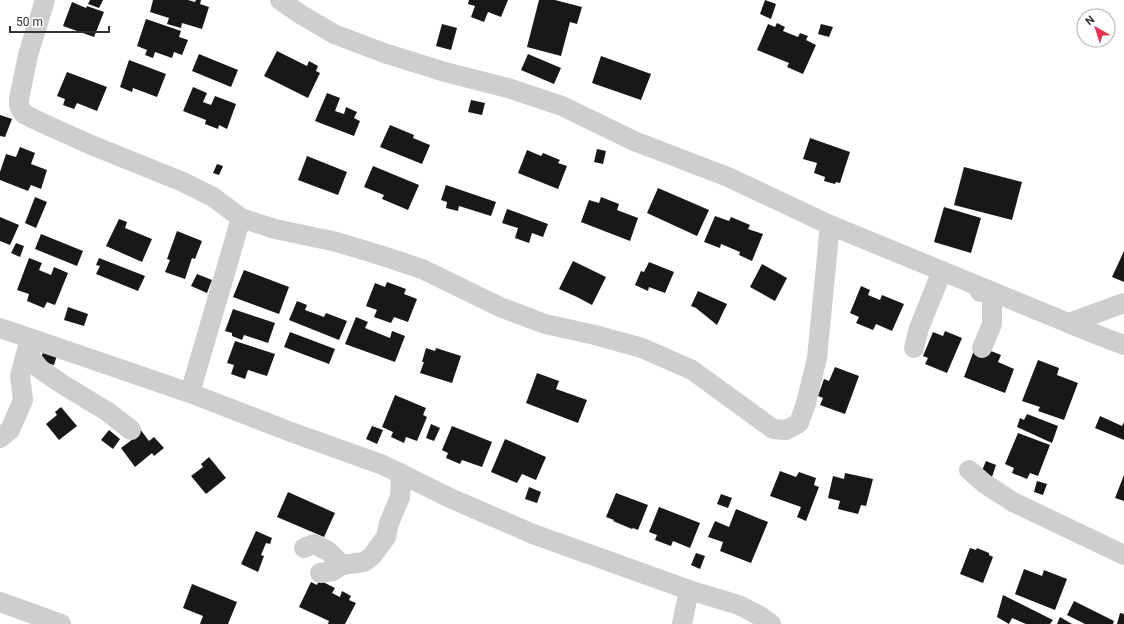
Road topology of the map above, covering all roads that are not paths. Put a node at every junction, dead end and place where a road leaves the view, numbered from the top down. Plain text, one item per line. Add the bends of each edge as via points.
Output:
1 (44, 0) edge
2 (280, 0) edge
3 (241, 218) junction
4 (830, 225) junction
5 (942, 272) junction
6 (968, 292) dead end
7 (992, 292) junction
8 (1124, 303) edge
9 (1069, 323) junction
10 (0, 328) edge
11 (31, 339) junction
12 (1124, 345) edge
13 (914, 348) dead end
14 (982, 348) dead end
15 (190, 393) junction
16 (131, 430) dead end
17 (0, 438) edge
18 (969, 470) dead end
19 (401, 474) junction
20 (304, 548) dead end
21 (1124, 555) edge
22 (342, 565) junction
23 (320, 573) dead end
24 (689, 590) junction
25 (0, 602) edge
26 (61, 624) edge
27 (682, 624) edge
28 (771, 624) edge

1 - 3 street via 18,99 18,105 24,114 183,182 213,197
2 - 4 street via 334,34 384,53 562,106 634,141 728,177
3 - 4 street via 386,257 422,269 500,307 545,324 642,348 692,370 773,429 786,430 799,423 817,358
3 - 15 street
4 - 5 street
5 - 7 street
5 - 13 street via 919,328
6 - 7 street
7 - 9 street
7 - 14 street via 992,324
8 - 9 street
9 - 12 street
10 - 11 street
11 - 15 street
11 - 16 street via 30,357 40,369 108,412
11 - 17 street via 20,376 24,400 10,430
15 - 19 street
18 - 21 street via 1013,502
19 - 22 street via 400,497 386,537 372,556 364,562
19 - 24 street via 533,534
20 - 22 street via 314,544 328,551
22 - 23 street via 333,571
24 - 27 street
24 - 28 street via 739,605
25 - 26 street

